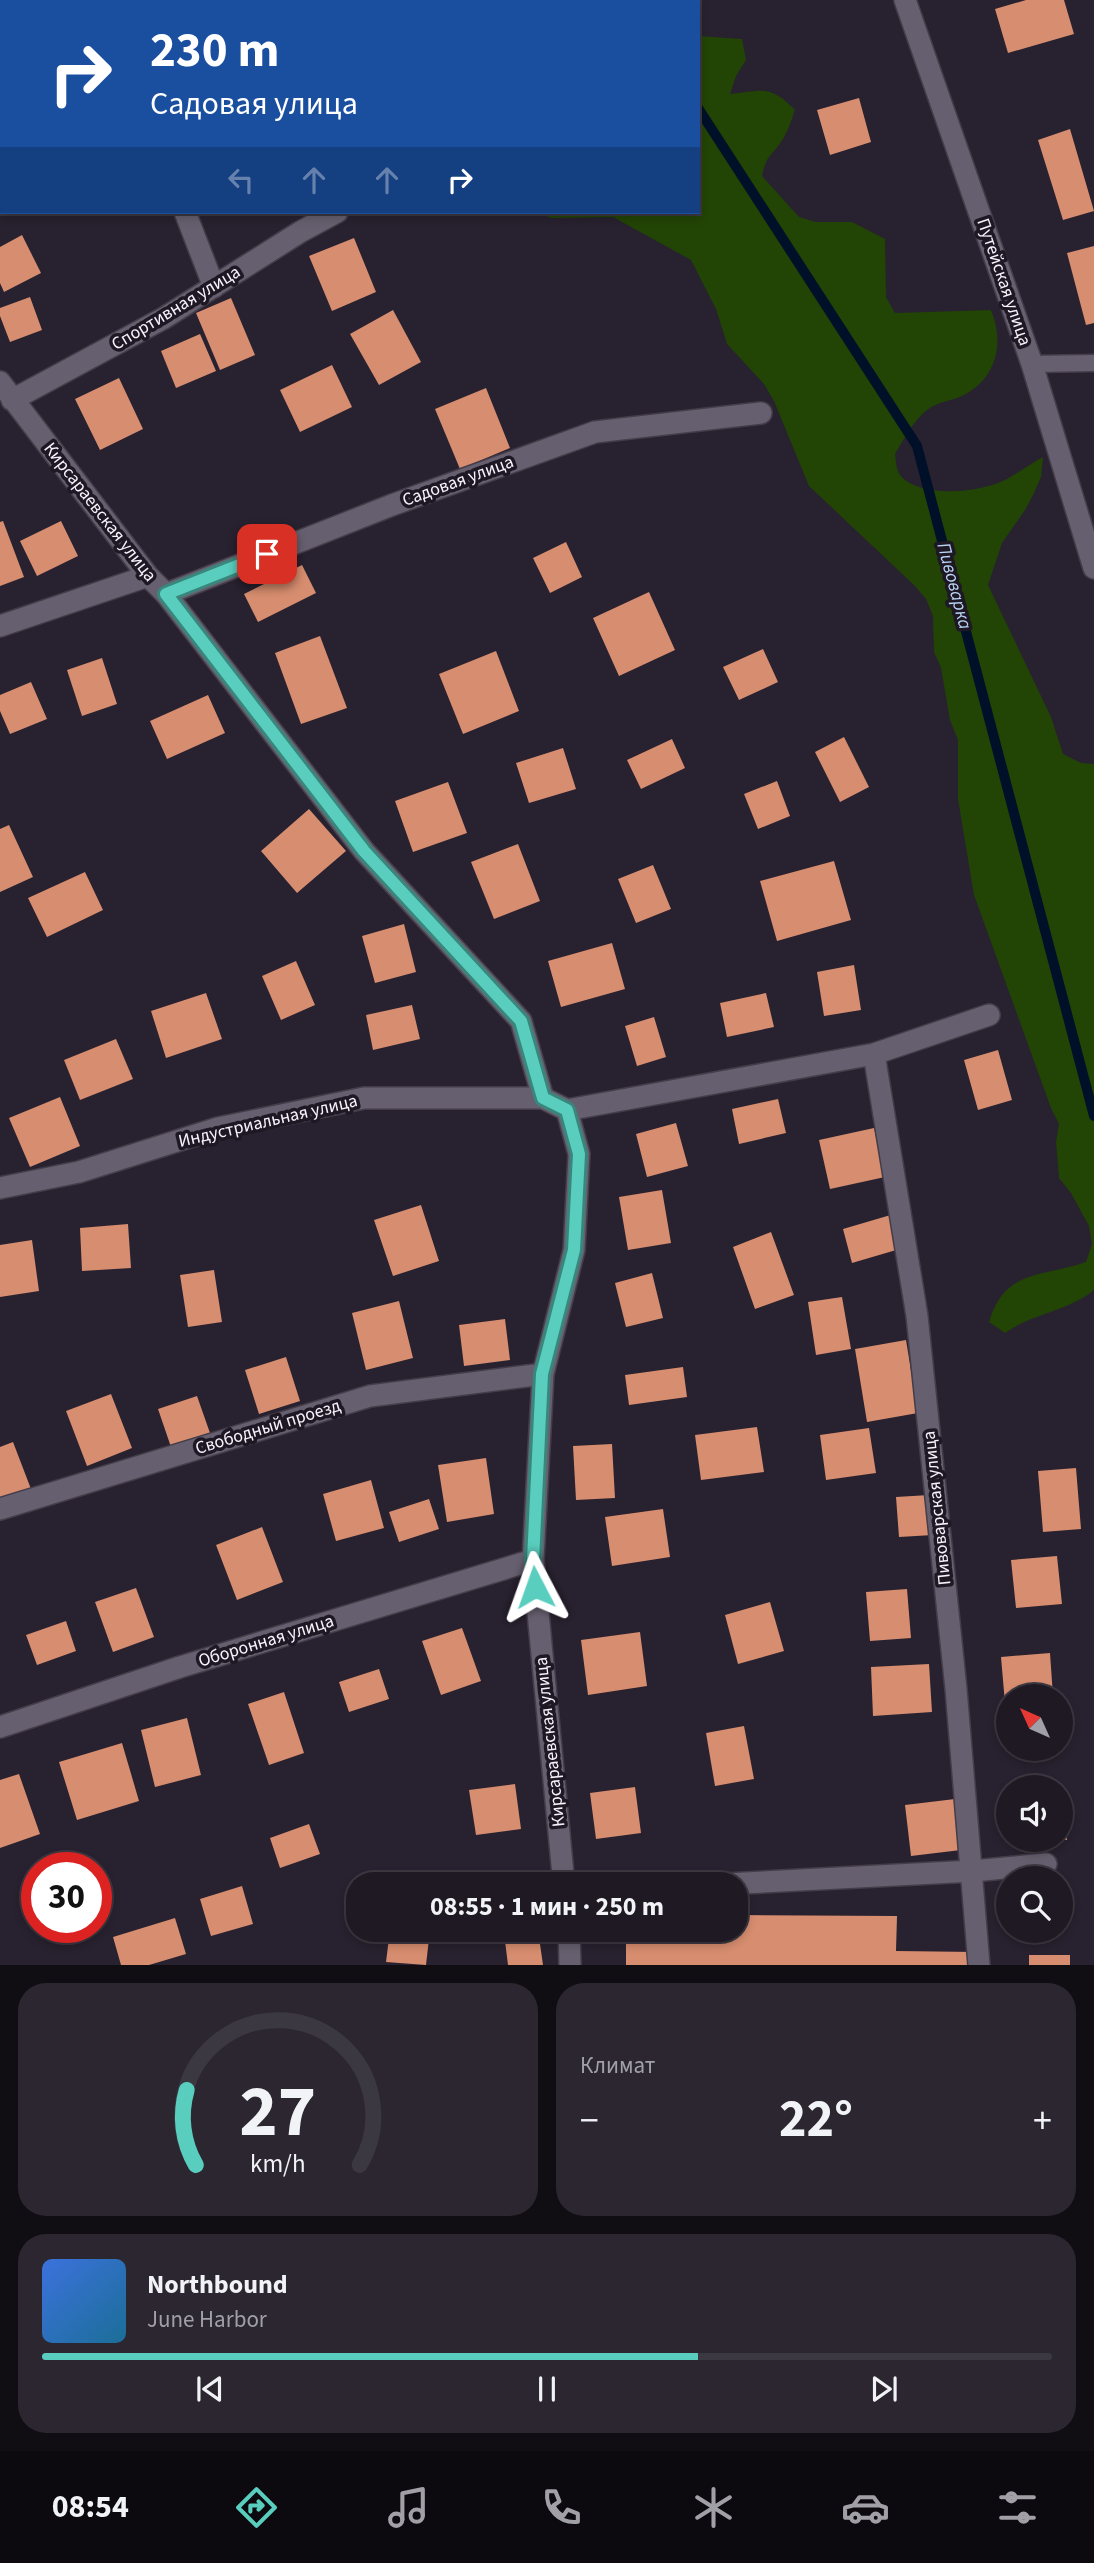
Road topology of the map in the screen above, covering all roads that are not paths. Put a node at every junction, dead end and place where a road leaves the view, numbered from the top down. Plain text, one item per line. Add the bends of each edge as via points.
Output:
1 (905, 0) edge
2 (187, 214) edge
3 (334, 214) edge
4 (214, 286) junction
5 (1094, 363) edge
6 (1032, 364) junction
7 (0, 382) edge
8 (12, 400) junction
9 (761, 413) dead end
10 (1094, 568) edge
11 (148, 576) junction
12 (166, 594) junction
13 (0, 626) edge
14 (989, 1015) dead end
15 (874, 1054) junction
16 (543, 1098) junction
17 (567, 1110) junction
18 (0, 1188) edge
19 (542, 1374) junction
20 (0, 1509) edge
21 (533, 1560) junction
22 (0, 1727) edge
23 (1046, 1864) dead end
24 (973, 1871) junction
25 (563, 1872) edge
26 (748, 1883) edge
27 (569, 1942) edge
28 (570, 1965) edge
29 (979, 1965) edge

1 - 6 street, Путейская улица
2 - 4 street
3 - 4 street, Спортивная улица
4 - 8 street, Спортивная улица
5 - 6 lane
6 - 10 street, Путейская улица
7 - 8 street, Кирсараевская улица
8 - 11 street, Кирсараевская улица
9 - 12 street, Садовая улица via 595,432
11 - 12 street, Кирсараевская улица
11 - 13 street
12 - 16 street, Кирсараевская улица via 364,851 521,1021
14 - 15 street
15 - 17 street
15 - 24 street, Пивоварская улица via 917,1316
16 - 17 street
16 - 18 street, Индустриальная улица via 364,1098 218,1128 79,1172
17 - 19 street, Кирсараевская улица via 579,1154 574,1250
19 - 20 street, Свободный проезд via 370,1396
19 - 21 street, Кирсараевская улица
21 - 22 street, Оборонная улица
21 - 25 street, Кирсараевская улица
23 - 24 street
24 - 26 street
24 - 29 street, Пивоварская улица
27 - 28 street

